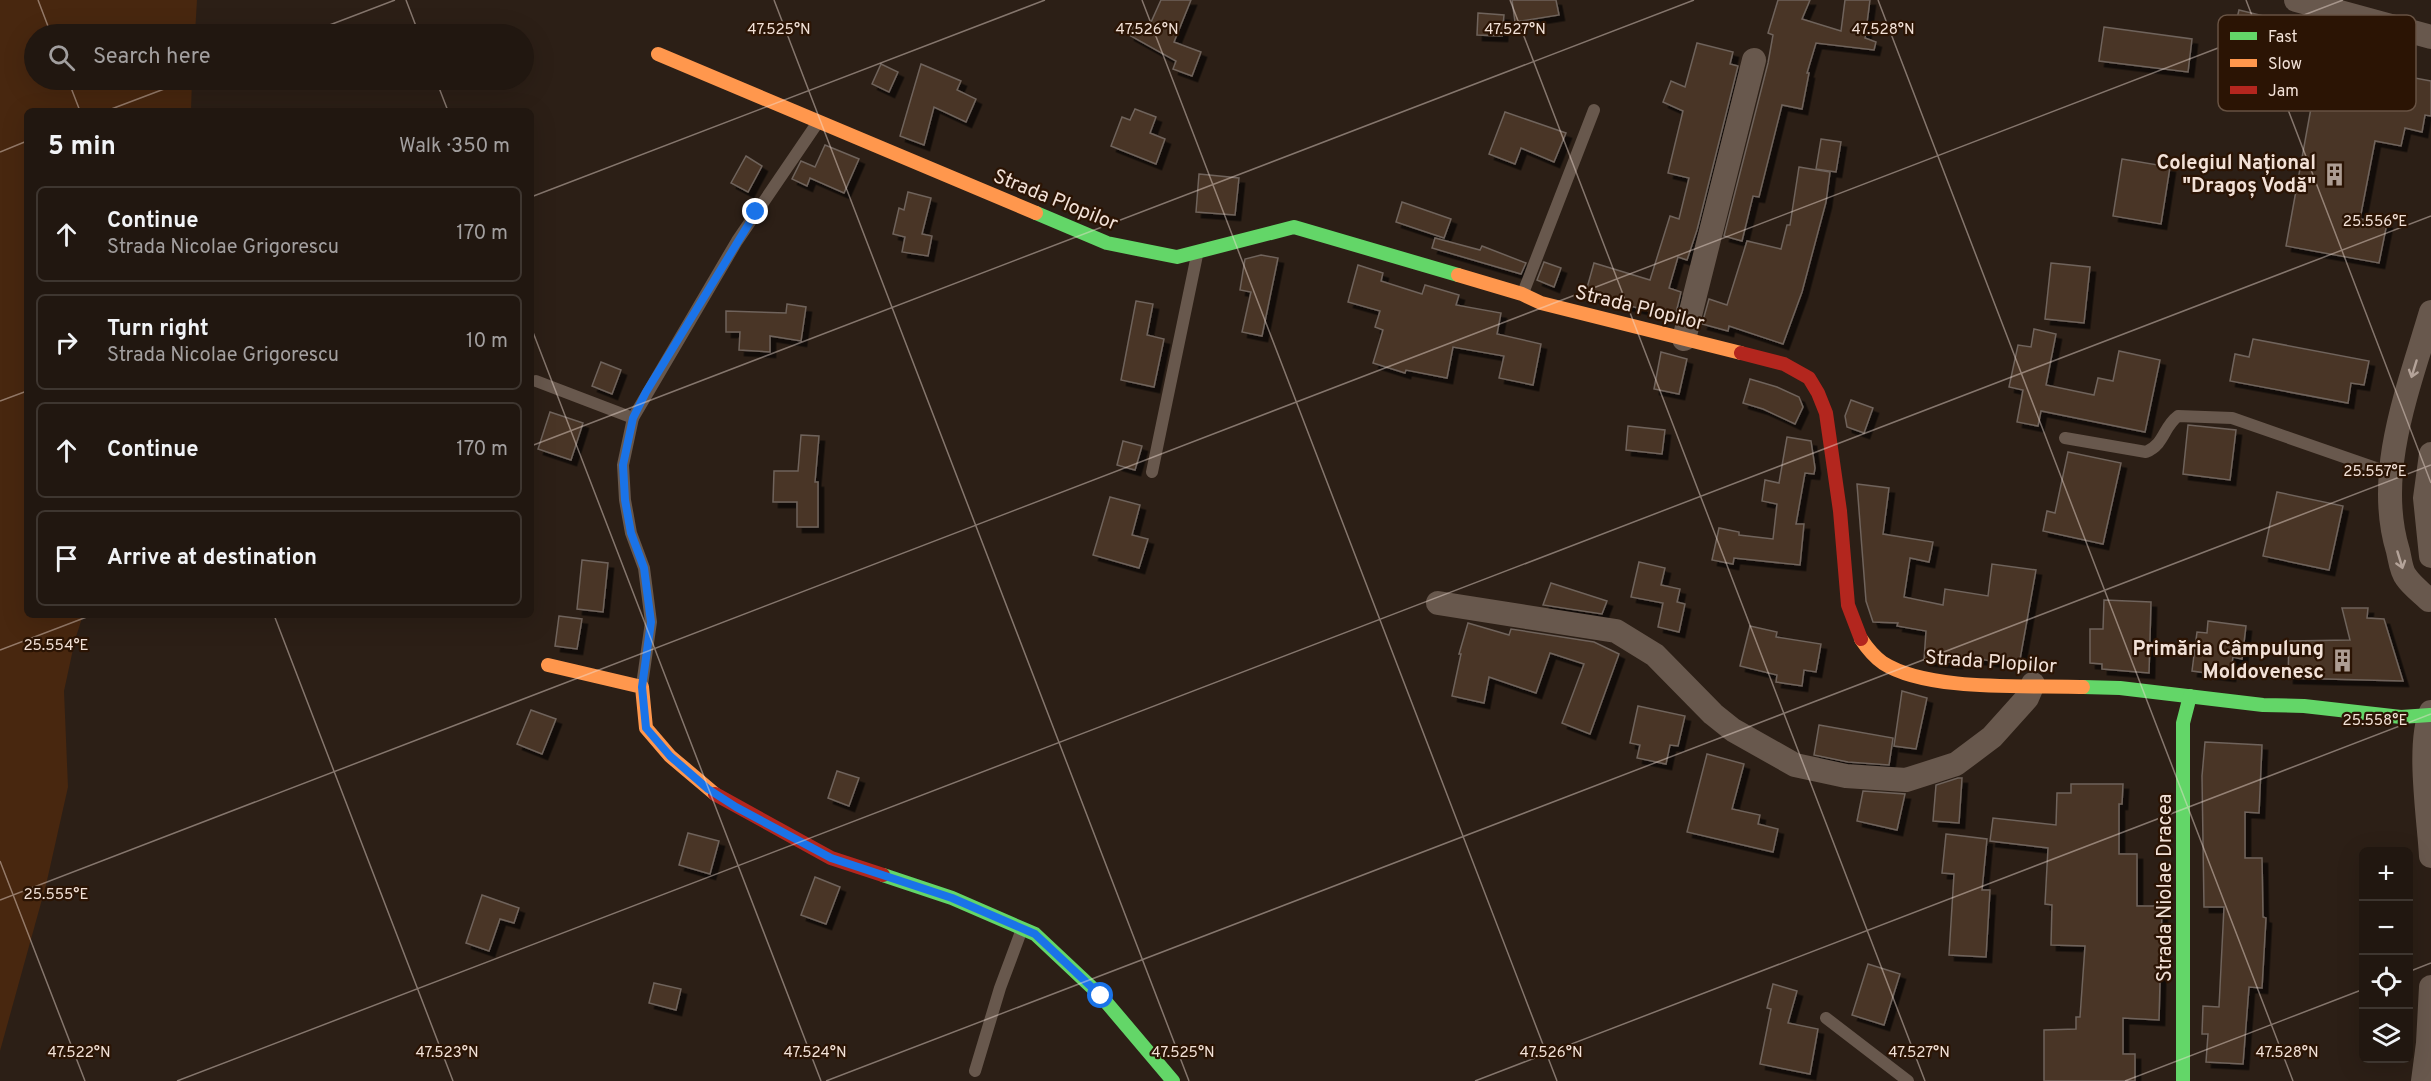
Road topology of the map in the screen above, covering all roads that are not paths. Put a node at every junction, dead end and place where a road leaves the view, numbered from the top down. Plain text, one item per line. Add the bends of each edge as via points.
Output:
1 (2296, 0) edge
2 (2351, 15) edge
3 (2416, 33) edge
4 (2431, 37) edge
5 (658, 54) dead end
6 (1754, 60) dead end
7 (1594, 110) dead end
8 (819, 121) junction
9 (1198, 254) junction
10 (1522, 294) junction
11 (2431, 312) edge
12 (1684, 339) junction
13 (536, 381) dead end
14 (633, 418) junction
15 (2065, 438) dead end
16 (2431, 454) edge
17 (1152, 472) dead end
18 (2390, 473) junction
19 (2431, 556) edge
20 (2430, 598) edge
21 (1438, 603) dead end
22 (548, 665) dead end
23 (2033, 684) junction
24 (642, 687) junction
25 (2190, 696) junction
26 (2430, 714) edge
27 (2431, 856) edge
28 (1022, 928) junction
29 (2431, 987) edge
30 (1826, 1018) dead end
31 (975, 1071) dead end
32 (1173, 1081) edge
33 (1908, 1081) edge
34 (2183, 1081) edge
35 (2423, 1081) edge

1 - 2 street
3 - 4 street
5 - 8 street, Strada Plopilor
6 - 12 street
7 - 10 lane
8 - 9 street, Strada Plopilor via 1107,243 1177,257
8 - 14 lane via 736,241
9 - 10 street, Strada Plopilor via 1294,227
9 - 17 lane
10 - 12 street, Strada Plopilor via 1541,303
11 -> 18 street via 2405,398
12 - 23 street, Strada Plopilor via 1784,364 1809,378 1818,393 1831,440 1848,605 1856,630 1869,651 1883,663 1919,678
13 - 14 lane
14 - 24 lane via 623,465 625,500 631,533 644,568 651,622
15 - 18 lane via 2146,452 2166,436 2169,423 2178,416 2232,418
16 - 19 street via 2425,498
18 -> 20 street via 2390,509 2405,576
21 - 23 street via 1616,632 1655,654 1733,730 1795,765 1846,776 1906,780 1956,764 1992,737 2027,698
22 - 24 street
23 - 25 street, Strada Plopilor
24 - 28 street via 646,728 670,756 736,807 831,858 952,898
25 - 26 street, Strada Plopilor via 2401,717
25 - 34 street, Strada Niolae Dracea via 2183,723
26 - 27 street via 2425,757
28 - 31 lane
28 - 32 street via 1035,934 1101,996
29 - 35 street
30 - 33 lane

